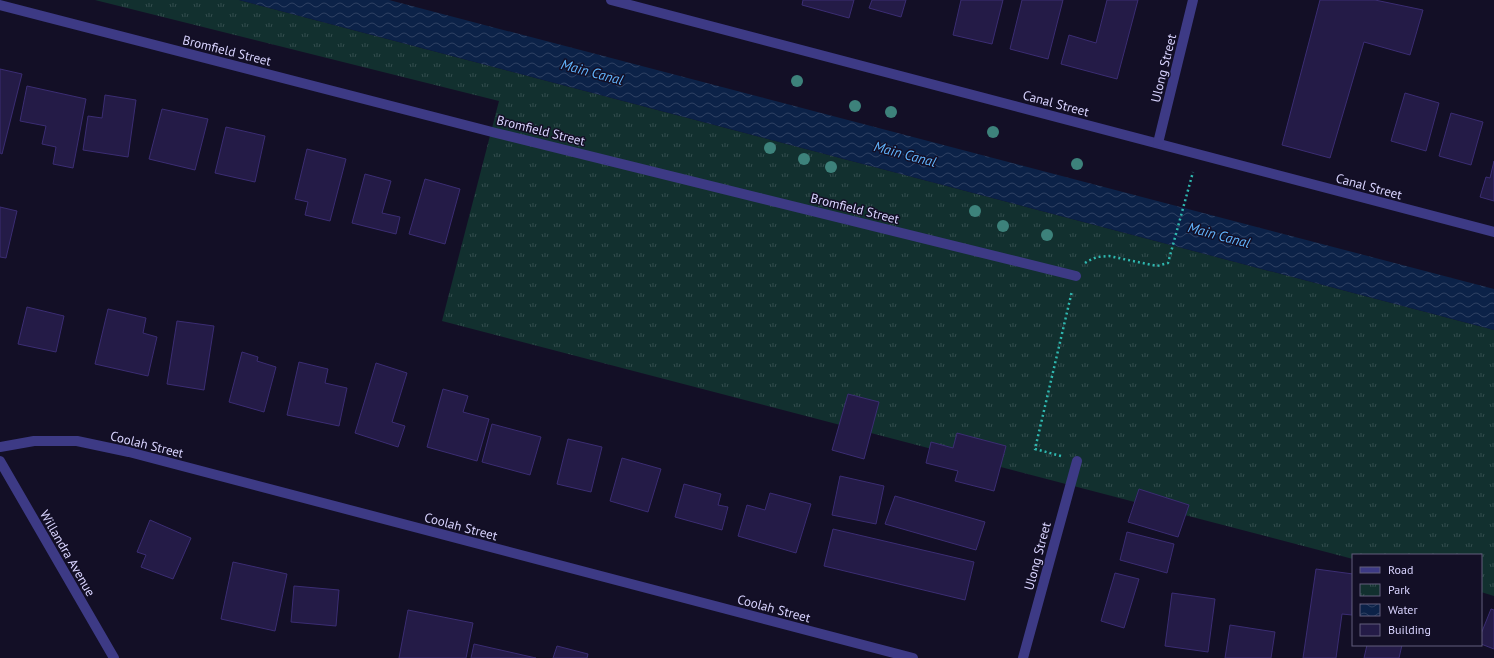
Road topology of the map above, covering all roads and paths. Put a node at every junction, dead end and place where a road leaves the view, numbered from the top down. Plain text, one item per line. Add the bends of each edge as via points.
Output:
1 (611, 0) edge
2 (1193, 0) edge
3 (0, 5) edge
4 (1158, 143) junction
5 (1193, 172) dead end
6 (1494, 232) edge
7 (1076, 276) junction
8 (0, 447) edge
9 (1060, 456) dead end
10 (1077, 460) dead end
11 (0, 461) edge
12 (114, 658) edge
13 (913, 658) edge
14 (1023, 658) edge

1 - 4 street, Canal Street
2 - 4 street, Ulong Street
3 - 7 street, Bromfield Street via 489,131
4 - 6 street, Canal Street
5 - 7 path via 1168,264 1157,266 1109,256 1097,257 1079,269
7 - 9 path via 1035,449
8 - 13 street, Coolah Street via 34,441 77,440 129,452
10 - 14 street, Ulong Street
11 - 12 street, Willandra Avenue

